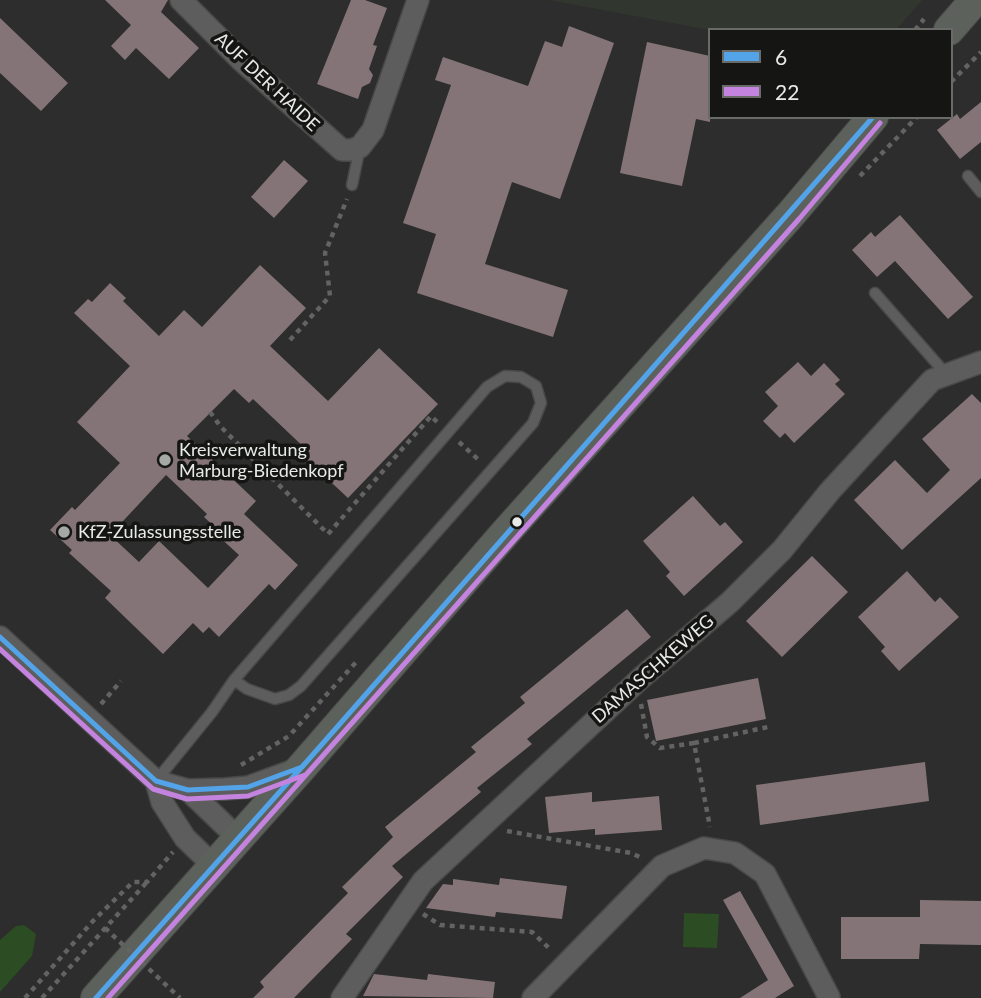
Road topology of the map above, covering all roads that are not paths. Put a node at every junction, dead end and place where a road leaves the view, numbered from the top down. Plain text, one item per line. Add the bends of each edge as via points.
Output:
1 (181, 0) edge
2 (418, 0) edge
3 (975, 0) edge
4 (950, 28) edge
5 (871, 119) edge
6 (360, 147) junction
7 (968, 176) dead end
8 (352, 185) road end
9 (981, 192) edge
10 (875, 293) dead end
11 (981, 362) edge
12 (946, 374) junction
13 (4, 648) edge
14 (234, 680) junction
15 (302, 767) junction
16 (156, 780) junction
17 (188, 790) junction
18 (238, 838) junction
19 (214, 866) junction
20 (96, 998) edge
21 (342, 998) edge
22 (533, 998) edge
23 (832, 998) edge

1 - 6 street, AUF DER HAIDE via 342,150
2 - 6 street via 373,130
3 - 4 main road
5 - 15 main road
6 - 8 lane
7 - 9 lane
10 - 12 lane
11 - 12 street, DAMASCHKEWEG
12 - 21 street, DAMASCHKEWEG via 932,380 883,430 748,585 478,826 423,881
13 - 16 street via 90,718
14 - 14 lane via 275,699 301,686 533,423 541,402 536,386 521,377 505,376 487,387
14 - 16 lane
15 - 17 street via 248,787
15 - 18 main road
16 - 17 street
16 - 19 street via 162,802 186,838
17 - 18 street
18 - 19 main road
19 - 20 main road
22 - 23 street via 662,866 704,848 735,853 765,874

